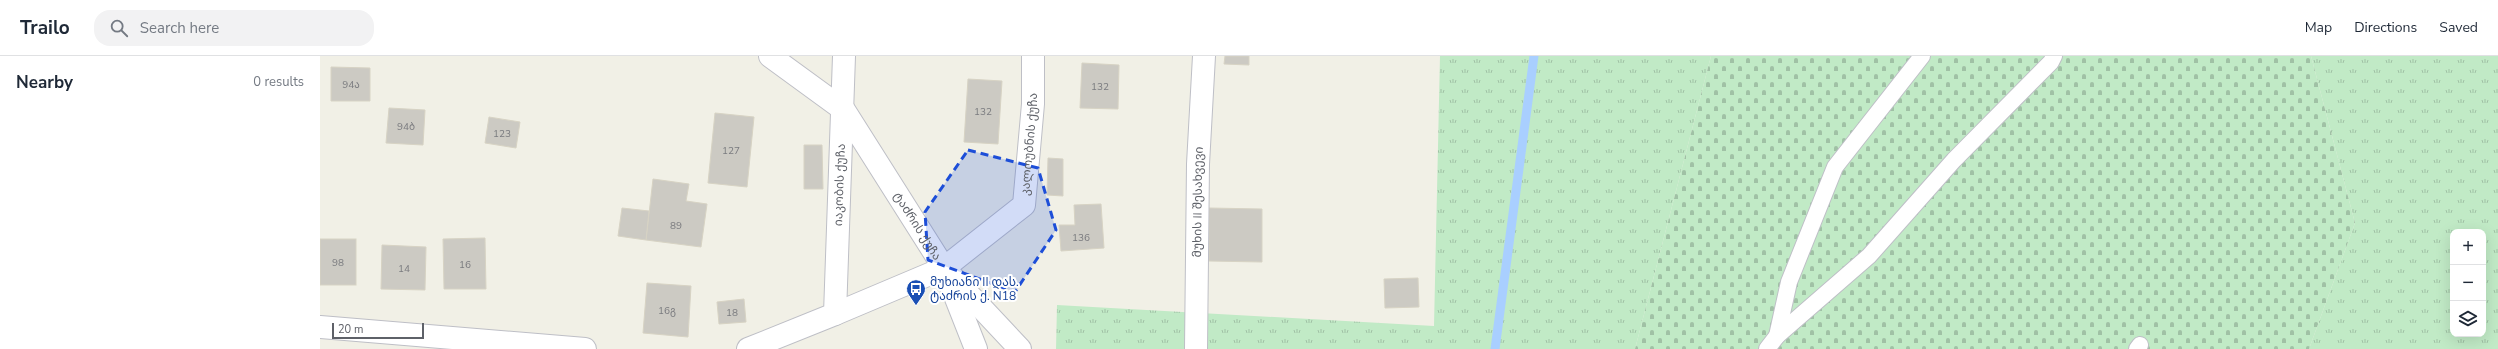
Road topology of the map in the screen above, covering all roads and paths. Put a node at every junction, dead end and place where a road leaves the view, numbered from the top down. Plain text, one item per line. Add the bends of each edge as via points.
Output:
1 (770, 56) edge
2 (844, 56) edge
3 (1033, 56) edge
4 (1204, 56) edge
5 (1922, 56) edge
6 (2054, 56) edge
7 (844, 110) junction
8 (944, 268) junction
9 (835, 314) junction
10 (320, 327) edge
11 (1777, 336) junction
12 (585, 349) edge
13 (748, 349) edge
14 (976, 349) edge
15 (1020, 349) edge
16 (1196, 349) edge
17 (1767, 349) edge

1 - 7 street
2 - 7 street, იაკობის ქუჩა
3 - 8 street, კალოუბნის ქუჩა via 1033,104 1024,205
4 - 16 street, მუხის II შესახვევი via 1198,164
5 - 11 lane via 1835,167 1789,282
6 - 11 lane via 1954,160 1869,256
7 - 8 street, ტაძრის ქუჩა
7 - 9 street, იაკობის ქუჩა
8 - 9 street, კალოუბნის ქუჩა
8 - 14 street
8 - 15 street, ტაძრის ქუჩა
9 - 13 street
10 - 12 street
11 - 17 lane

